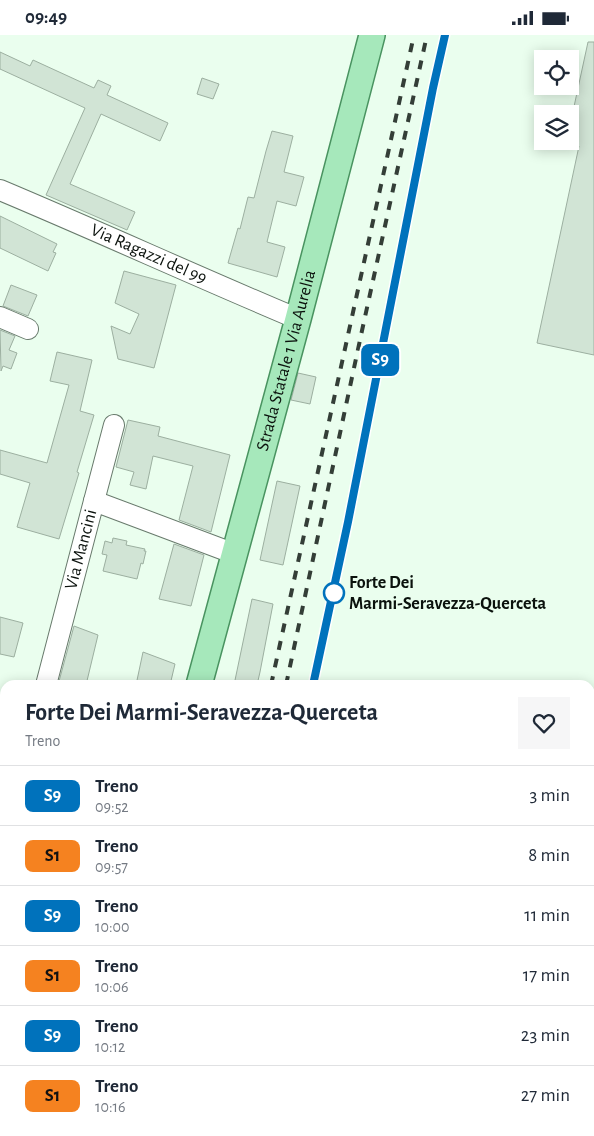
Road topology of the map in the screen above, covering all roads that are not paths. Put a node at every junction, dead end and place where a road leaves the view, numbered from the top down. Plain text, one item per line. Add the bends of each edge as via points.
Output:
1 (372, 35) edge
2 (0, 190) edge
3 (0, 317) edge
4 (298, 319) junction
5 (28, 329) dead end
6 (114, 425) dead end
7 (94, 501) junction
8 (235, 554) junction
9 (47, 680) edge
10 (200, 680) edge

1 - 4 main road, Strada Statale 1 Via Aurelia
2 - 4 street, Via Ragazzi del 99
3 - 5 street
4 - 8 main road, Strada Statale 1 Via Aurelia
6 - 7 street
7 - 8 street, Via Mancini
7 - 9 street, Via Mancini
8 - 10 main road, Strada Statale 1 Via Aurelia

